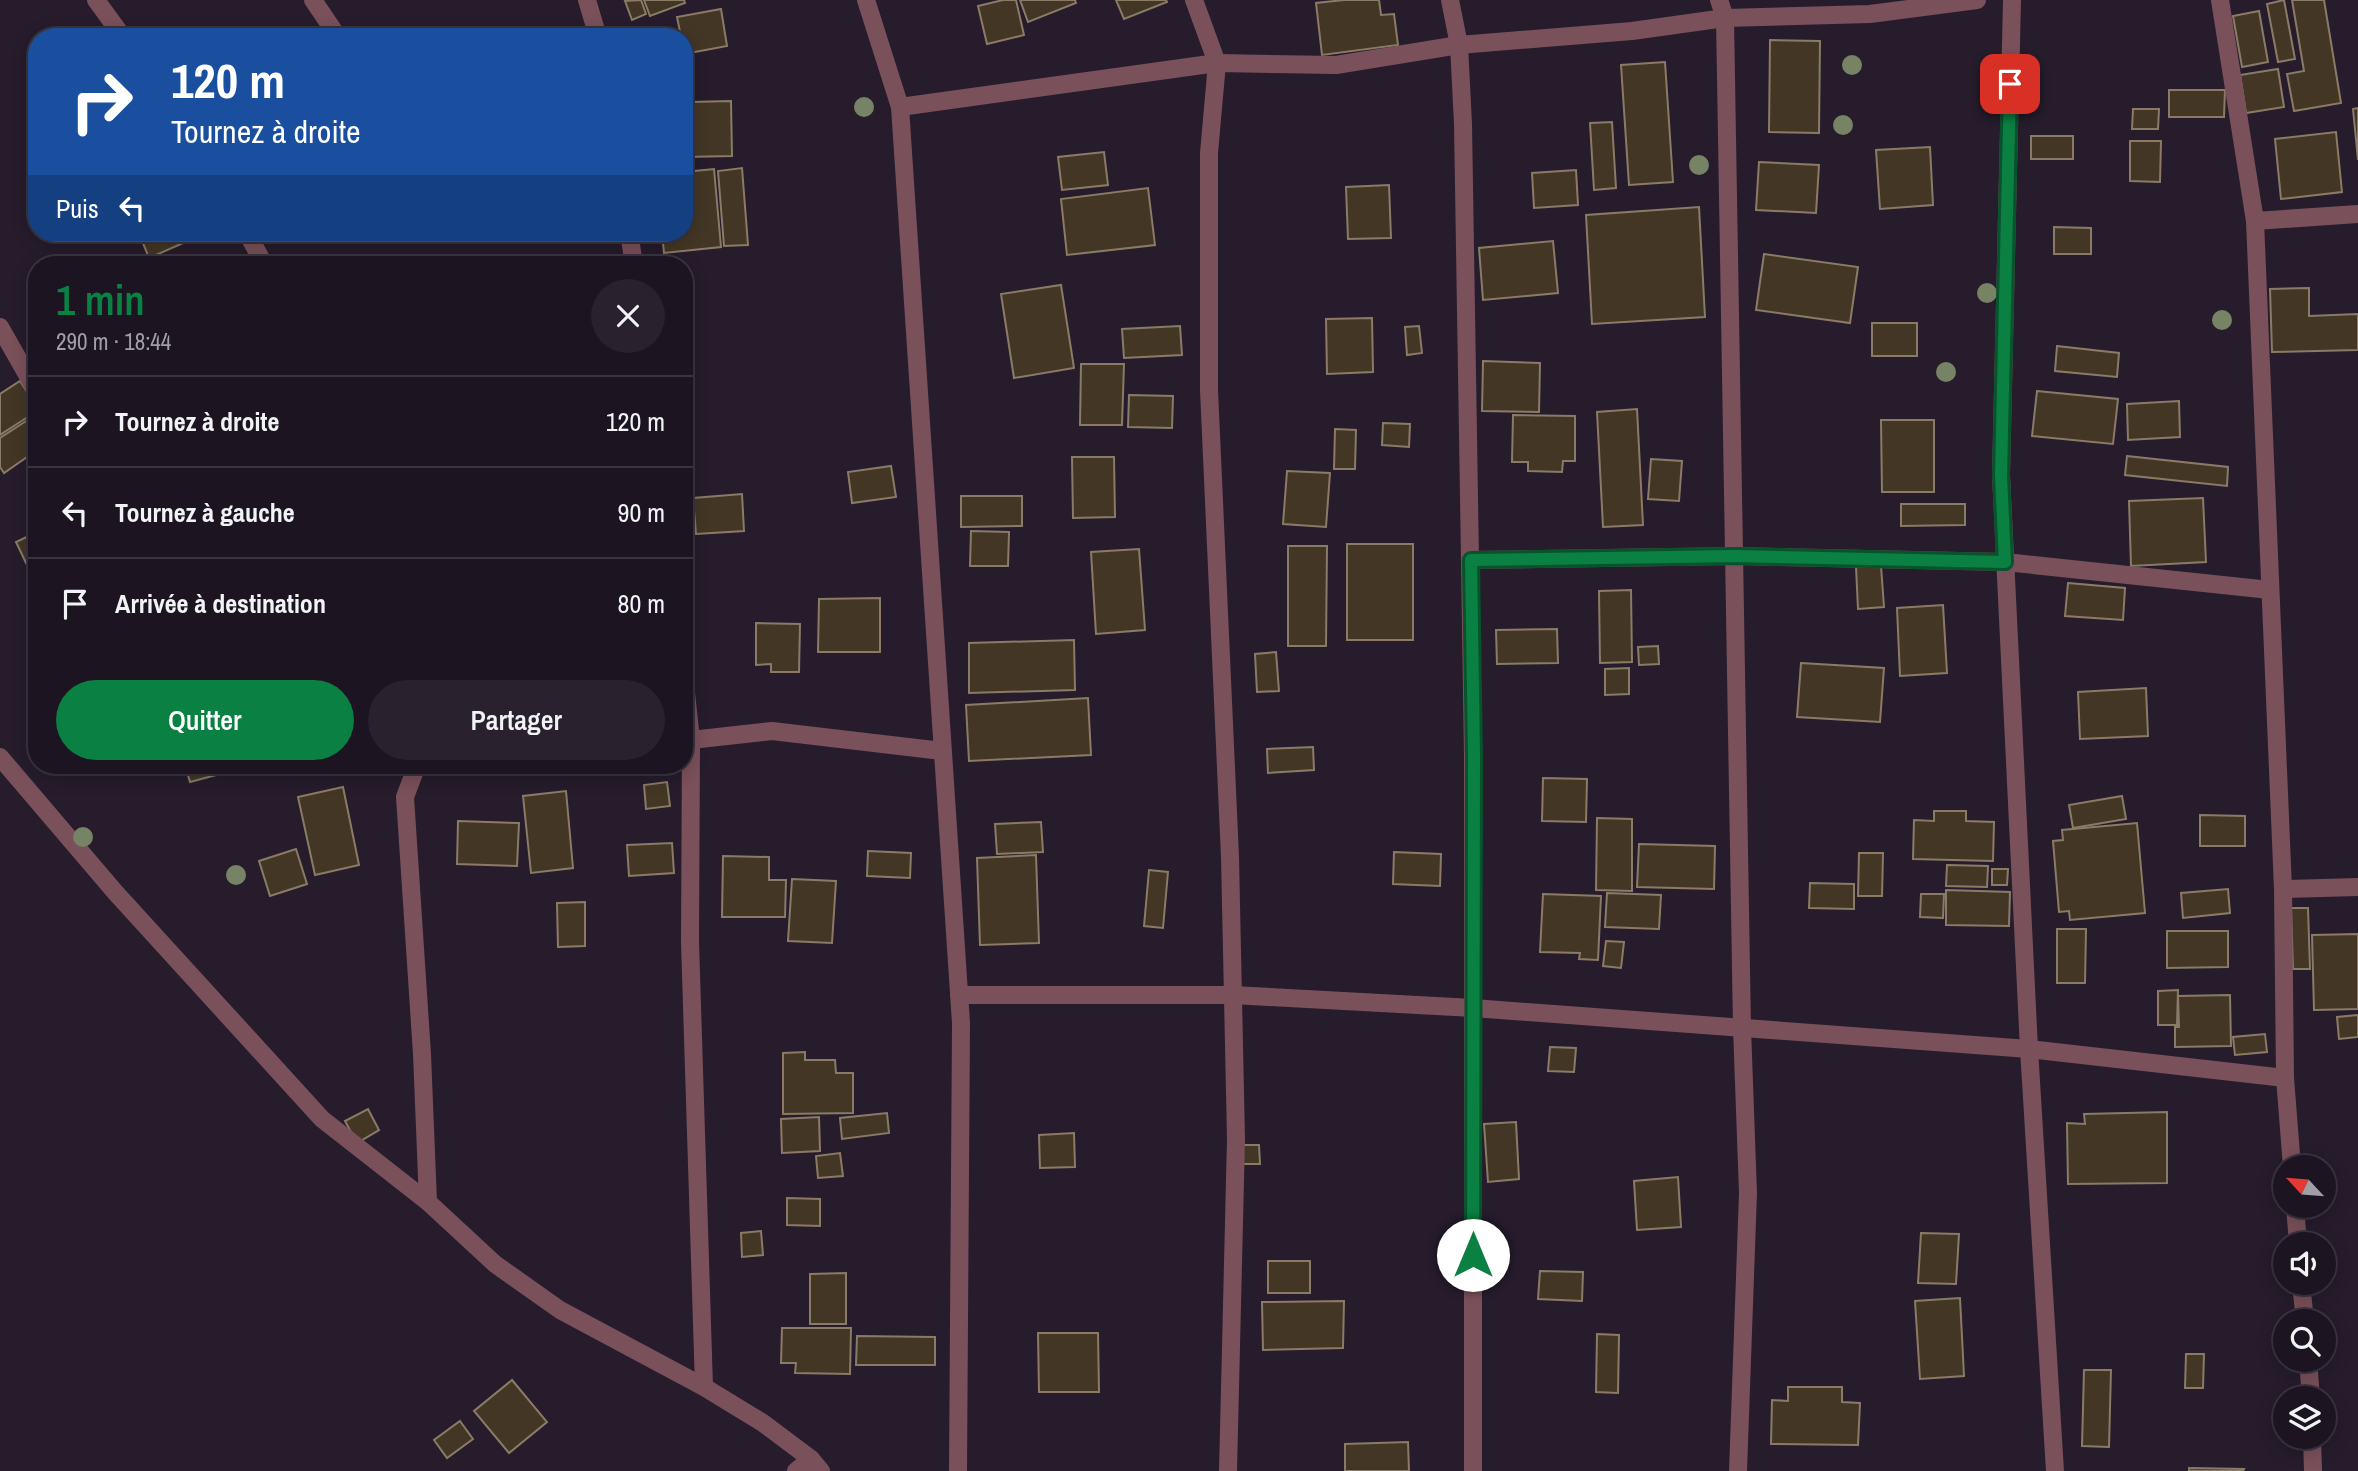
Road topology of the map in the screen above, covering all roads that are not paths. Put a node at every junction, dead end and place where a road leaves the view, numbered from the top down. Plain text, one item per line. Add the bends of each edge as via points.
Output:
1 (96, 0) edge
2 (313, 0) edge
3 (587, 0) edge
4 (866, 0) edge
5 (1194, 0) edge
6 (1450, 0) edge
7 (1718, 0) edge
8 (1978, 0) edge
9 (2012, 0) edge
10 (2220, 0) edge
11 (1869, 7) edge
12 (1724, 18) junction
13 (116, 28) edge
14 (332, 28) edge
15 (595, 28) edge
16 (1459, 45) junction
17 (1216, 63) junction
18 (900, 107) junction
19 (2358, 214) edge
20 (2255, 221) junction
21 (0, 327) edge
22 (28, 376) edge
23 (1735, 556) junction
24 (1471, 560) junction
25 (2005, 562) junction
26 (2270, 590) junction
27 (693, 740) edge
28 (942, 751) junction
29 (0, 757) edge
30 (414, 774) edge
31 (691, 774) edge
32 (2358, 887) edge
33 (2283, 889) junction
34 (959, 995) junction
35 (1233, 995) junction
36 (1473, 1007) junction
37 (1742, 1028) junction
38 (2029, 1049) junction
39 (2285, 1078) junction
40 (2291, 1155) edge
41 (428, 1202) junction
42 (704, 1387) junction
43 (2312, 1449) edge
44 (816, 1465) edge
45 (796, 1471) edge
46 (958, 1471) edge
47 (1228, 1471) edge
48 (1473, 1471) edge
49 (1738, 1471) edge
50 (2055, 1471) edge
51 (2313, 1471) edge

1 - 13 street
2 - 14 street
3 - 15 street
4 - 18 street
5 - 17 street
6 - 16 street
7 - 12 street
8 - 11 street
9 - 25 street via 2001,475
10 - 20 street
11 - 12 street
12 - 16 street via 1632,31
12 - 23 street
16 - 17 street via 1336,65
16 - 24 street
17 - 18 street
17 - 35 street via 1209,153 1209,390
18 - 28 street
19 - 20 street
20 - 26 street
21 - 22 street
23 - 24 street
23 - 25 street
23 - 37 street
24 - 36 street
25 - 26 street
25 - 38 street
26 - 33 street
27 - 28 street via 772,730
28 - 34 street
29 - 41 street via 115,892 322,1119
30 - 41 street via 405,797
31 - 42 street via 690,942
32 - 33 street
33 - 39 street
34 - 35 street
34 - 46 street
35 - 36 street
35 - 47 street via 1236,1139
36 - 37 street
36 - 48 street
37 - 38 street
37 - 49 street via 1748,1193
38 - 39 street
38 - 50 street
39 - 40 street
41 - 42 street via 495,1264 560,1310
42 - 44 street via 763,1423
43 - 51 street
44 - 45 street

